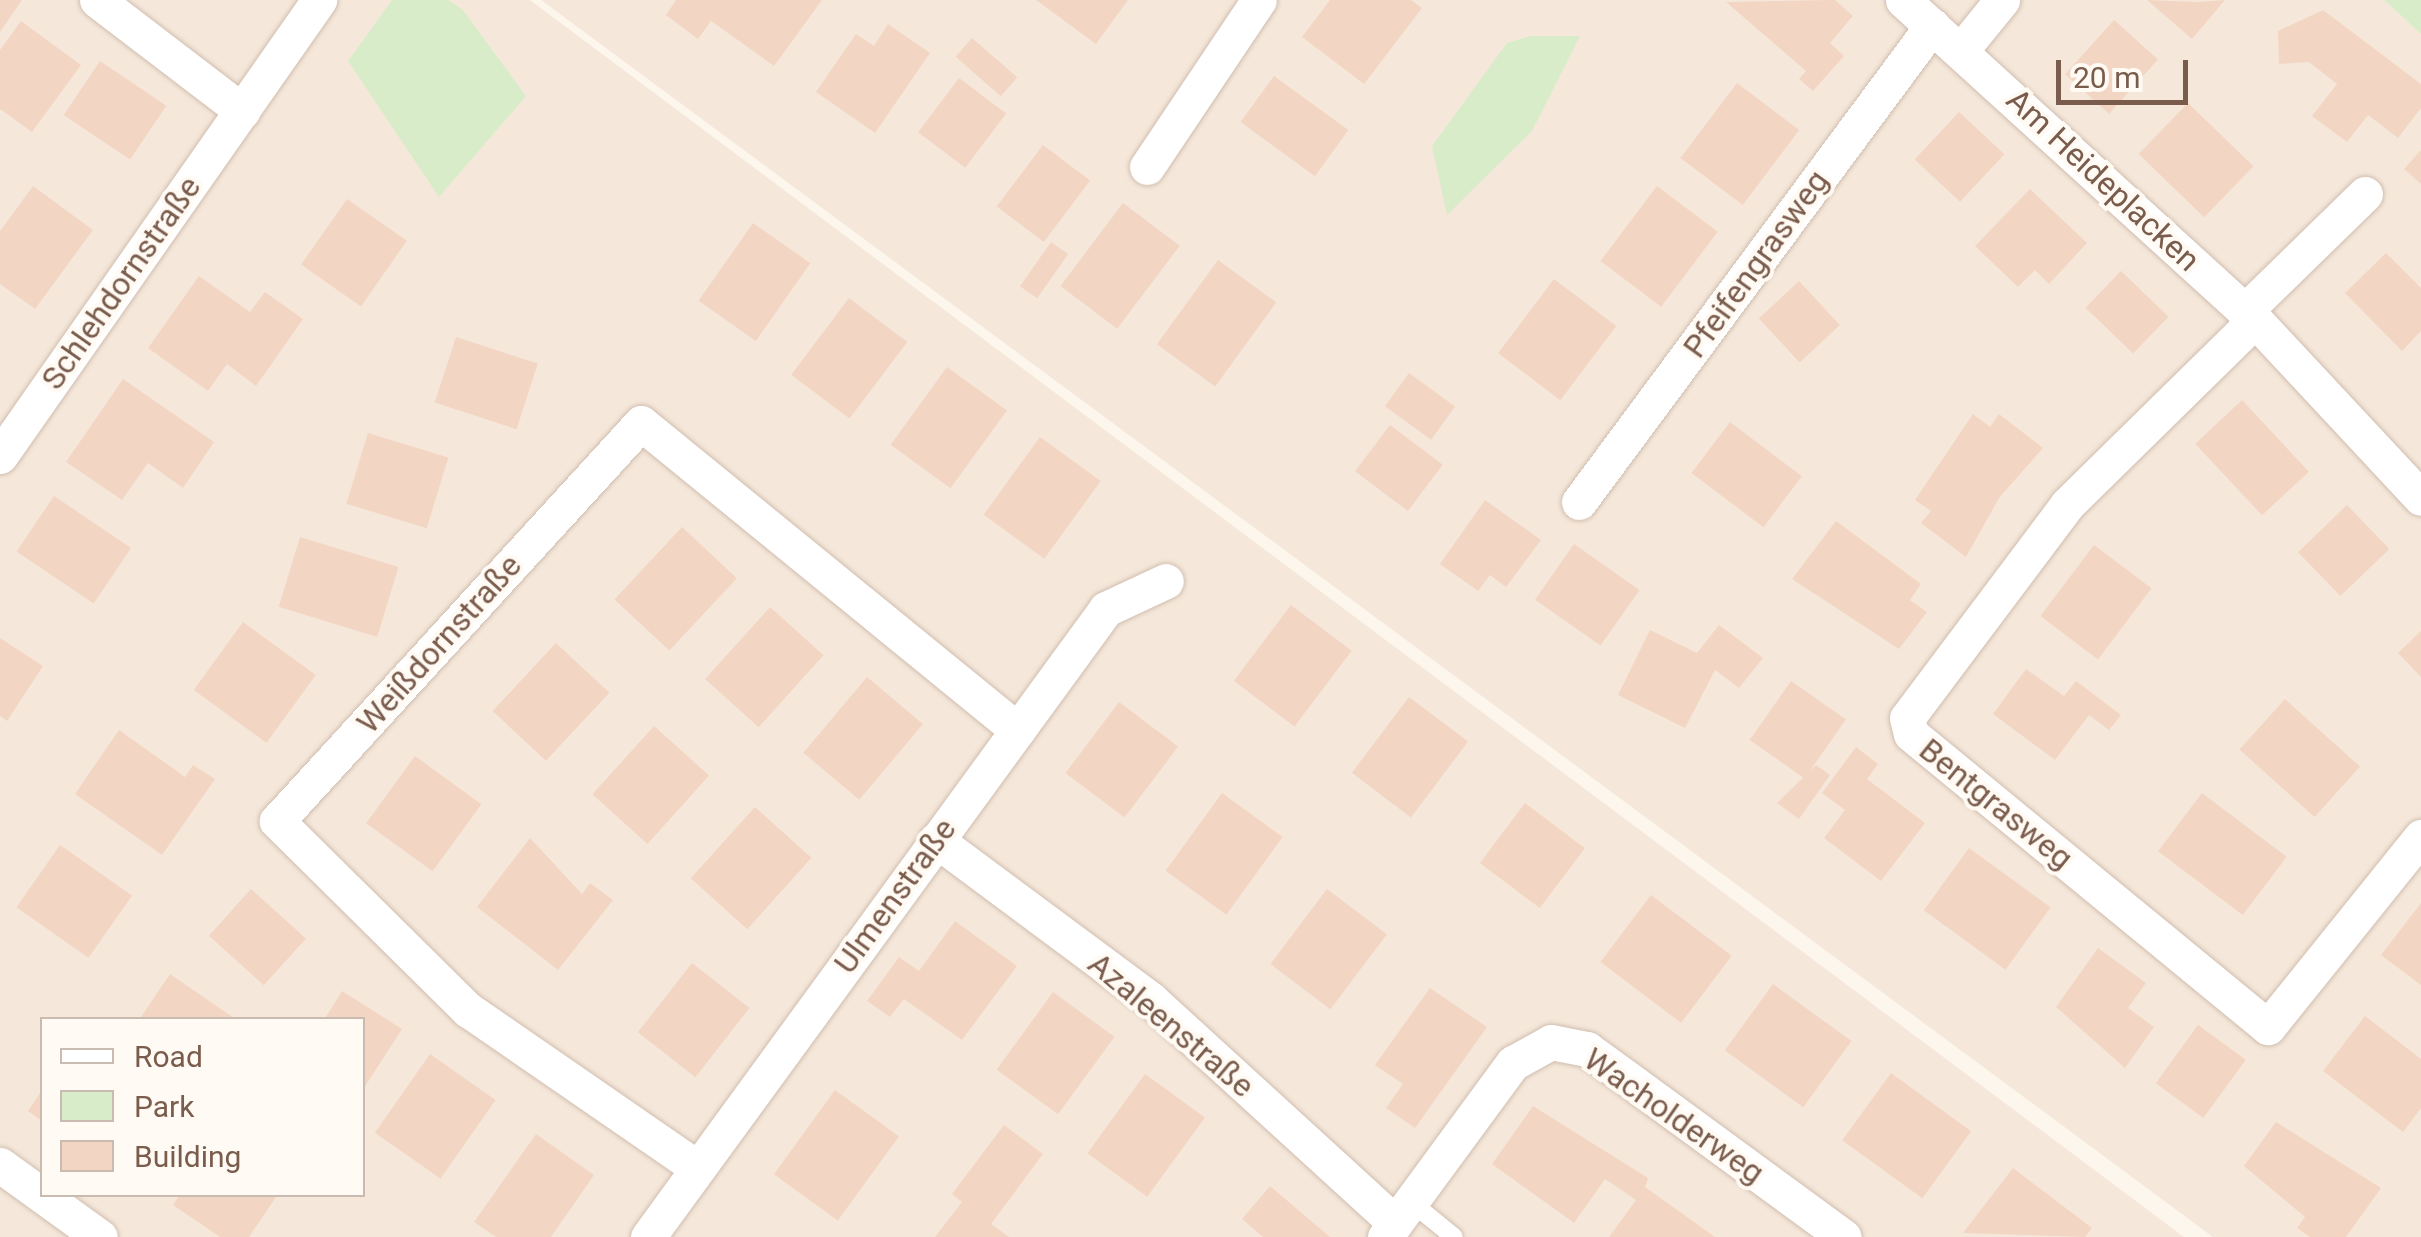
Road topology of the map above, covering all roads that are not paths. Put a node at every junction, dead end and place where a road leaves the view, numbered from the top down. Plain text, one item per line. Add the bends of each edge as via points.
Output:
1 (97, 0) edge
2 (319, 0) edge
3 (1259, 0) edge
4 (1902, 0) edge
5 (2002, 0) edge
6 (1932, 26) junction
7 (1963, 48) junction
8 (242, 111) junction
9 (1147, 166) dead end
10 (2365, 194) dead end
11 (2249, 316) junction
12 (0, 456) edge
13 (2421, 498) edge
14 (1579, 502) dead end
15 (1166, 582) dead end
16 (1018, 730) junction
17 (2421, 836) edge
18 (936, 840) junction
19 (0, 1164) edge
20 (696, 1167) junction
21 (40, 1193) edge
22 (45, 1197) edge
23 (1397, 1221) edge
24 (100, 1237) edge
25 (648, 1237) edge
26 (1454, 1237) edge
27 (1844, 1237) edge

1 - 8 street
2 - 8 street, Schlehdornstraße
3 - 9 street
4 - 6 street, Am Heideplacken
5 - 7 street
6 - 7 street, Am Heideplacken
6 - 14 street, Pfeifengrasweg
7 - 11 street, Am Heideplacken
8 - 12 street, Schlehdornstraße
10 - 11 street
11 - 13 street, Am Heideplacken
11 - 17 street, Bentgrasweg via 2067,505 1907,718 1911,734 2268,1026
15 - 16 street, Ulmenstraße via 1106,608
16 - 18 street, Ulmenstraße
16 - 20 street, Weißdornstraße via 642,423 277,821 468,1010
18 - 20 street, Ulmenstraße
18 - 23 street, Azaleenstraße via 1150,1000
19 - 21 street
20 - 25 street, Ulmenstraße
22 - 24 street
23 - 26 lane
23 - 27 street, Wacholderweg via 1513,1063 1551,1042 1587,1049

